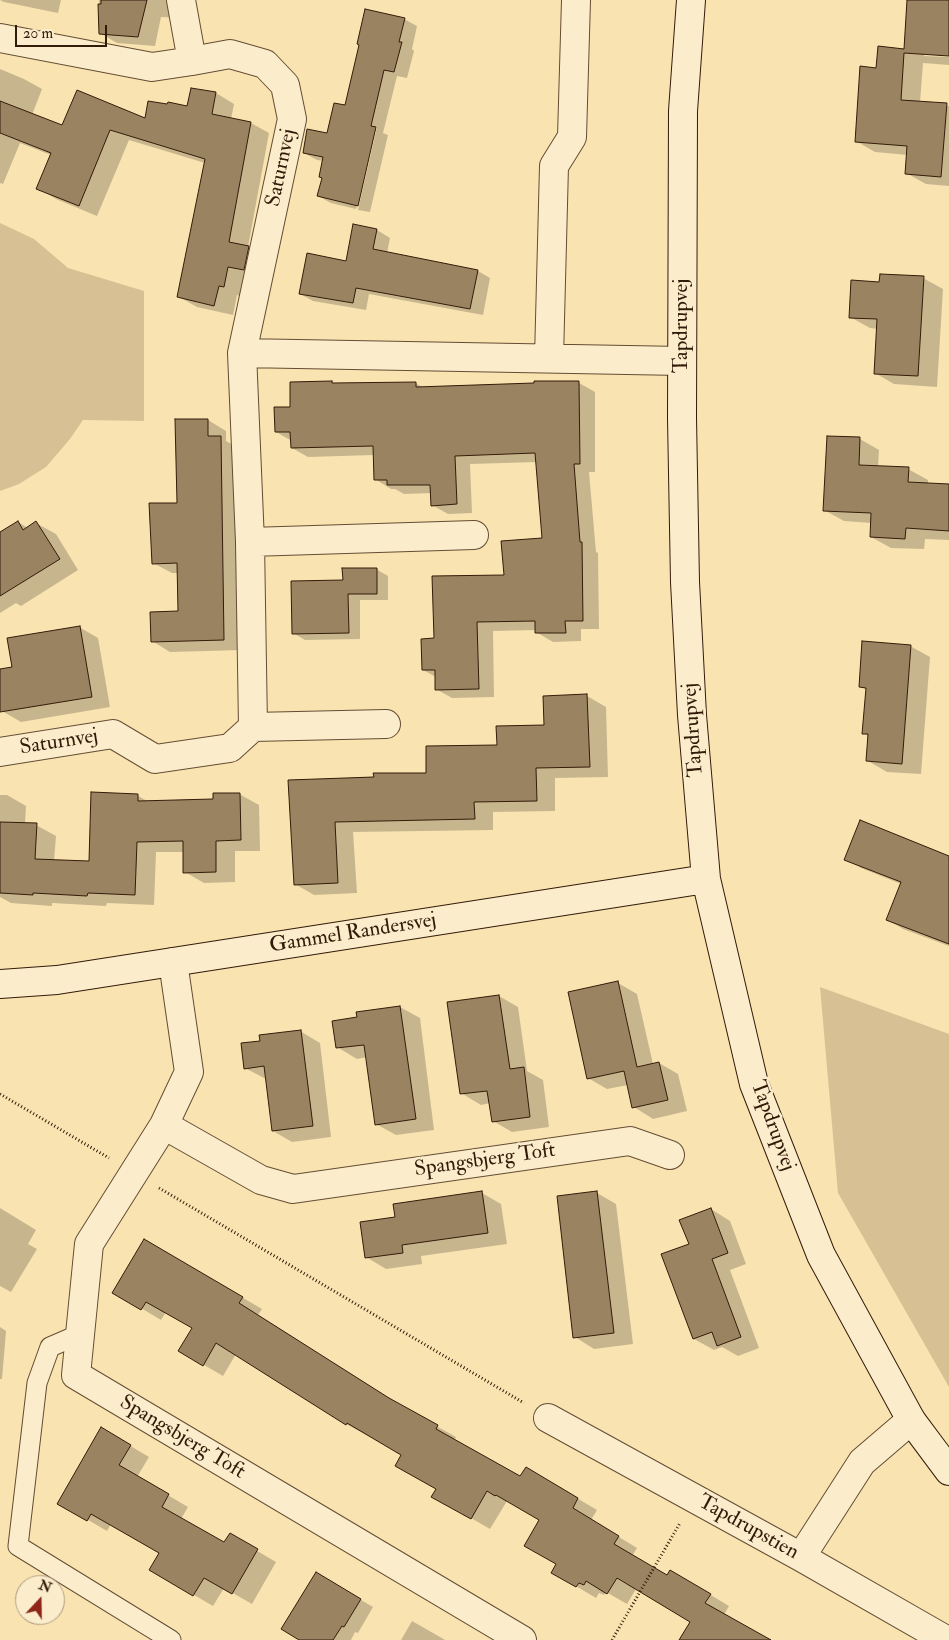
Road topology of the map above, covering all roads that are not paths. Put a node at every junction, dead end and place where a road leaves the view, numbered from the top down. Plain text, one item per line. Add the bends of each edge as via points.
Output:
1 (182, 0) edge
2 (576, 0) edge
3 (690, 0) edge
4 (0, 38) edge
5 (192, 61) junction
6 (242, 353) junction
7 (549, 358) junction
8 (682, 362) junction
9 (474, 535) dead end
10 (250, 542) junction
11 (386, 724) dead end
12 (252, 727) junction
13 (0, 752) edge
14 (706, 880) junction
15 (173, 962) junction
16 (0, 984) edge
17 (164, 1125) junction
18 (670, 1155) dead end
19 (80, 1334) junction
20 (548, 1418) road end
21 (911, 1420) junction
22 (949, 1471) edge
23 (801, 1557) junction
24 (161, 1637) edge
25 (522, 1640) edge
26 (946, 1640) edge

1 - 5 street
2 - 7 street via 572,138 554,166
3 - 8 street, Tapdrupvej via 683,111
4 - 5 street, Saturnvej via 152,67
5 - 6 street, Saturnvej via 230,54 265,64 285,86 292,119
6 - 7 street
6 - 10 street, Saturnvej
7 - 8 street
8 - 14 street, Tapdrupvej via 685,582
9 - 10 street
10 - 12 street, Saturnvej
11 - 12 street
12 - 13 street, Saturnvej via 230,748 155,759 113,734
14 - 15 street, Gammel Randersvej
14 - 21 street, Tapdrupvej via 754,1084 821,1255
15 - 16 street, Gammel Randersvej via 57,980
15 - 17 street, Spangsbjerg Toft via 189,1072
17 - 18 street, Spangsbjerg Toft via 261,1180 293,1188 630,1141
17 - 19 street, Spangsbjerg Toft via 89,1244
19 - 24 lane via 50,1347 37,1383 18,1546
19 - 25 street, Spangsbjerg Toft via 76,1374
20 - 23 street, Tapdrupstien
21 - 22 street, Tapdrupvej
21 - 23 street via 862,1462
23 - 26 street, Tapdrupstien

